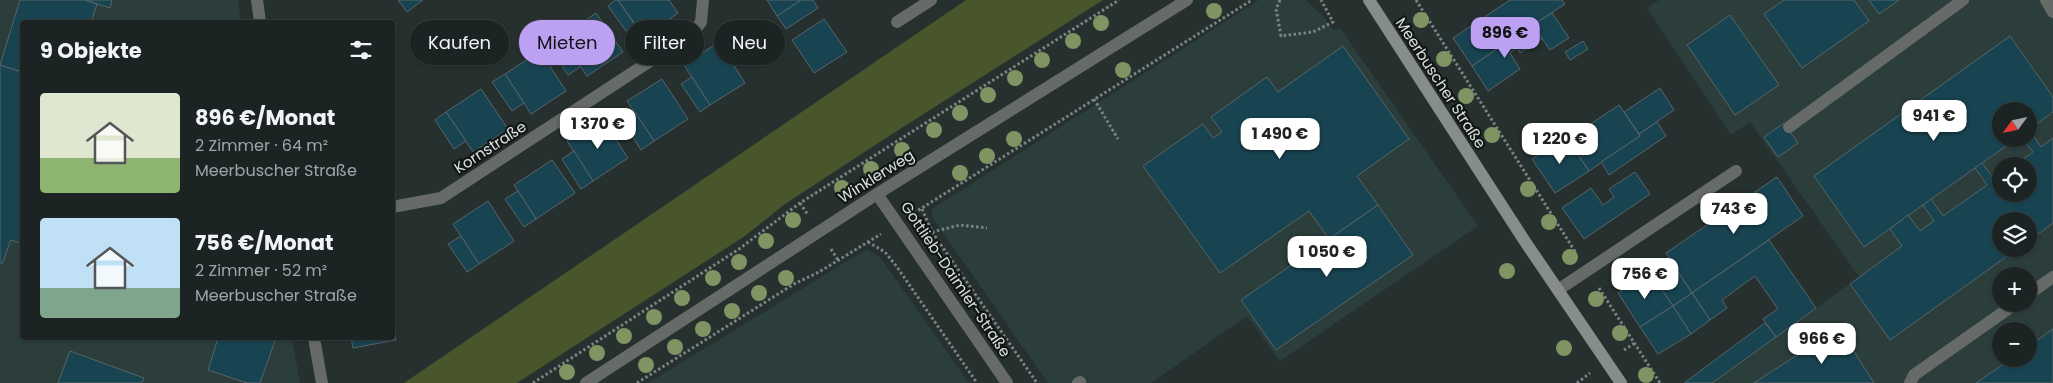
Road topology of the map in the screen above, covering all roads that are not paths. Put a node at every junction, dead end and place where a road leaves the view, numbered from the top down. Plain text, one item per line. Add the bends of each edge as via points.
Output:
1 (257, 0) edge
2 (703, 0) edge
3 (931, 0) edge
4 (1187, 0) edge
5 (1369, 0) edge
6 (1963, 0) edge
7 (2046, 0) edge
8 (2053, 12) edge
9 (260, 20) edge
10 (897, 22) dead end
11 (1789, 127) dead end
12 (1736, 171) dead end
13 (877, 194) junction
14 (395, 206) edge
15 (2053, 277) edge
16 (2037, 288) edge
17 (1558, 290) junction
18 (2004, 312) edge
19 (314, 340) edge
20 (322, 383) edge
21 (586, 383) edge
22 (1007, 383) edge
23 (1621, 383) edge
24 (1910, 383) edge

1 - 9 street
2 - 14 street, Kornstraße via 701,22 693,33 441,198
3 - 10 street
4 - 13 street, Winklerweg
5 - 17 main road, Meerbuscher Straße
6 - 11 street
7 - 8 street
12 - 17 street
13 - 21 street, Winklerweg
13 - 22 street, Gottlieb-Daimler-Straße
15 - 16 street
17 - 23 main road, Meerbuscher Straße
18 - 24 street via 1914,375
19 - 20 street

